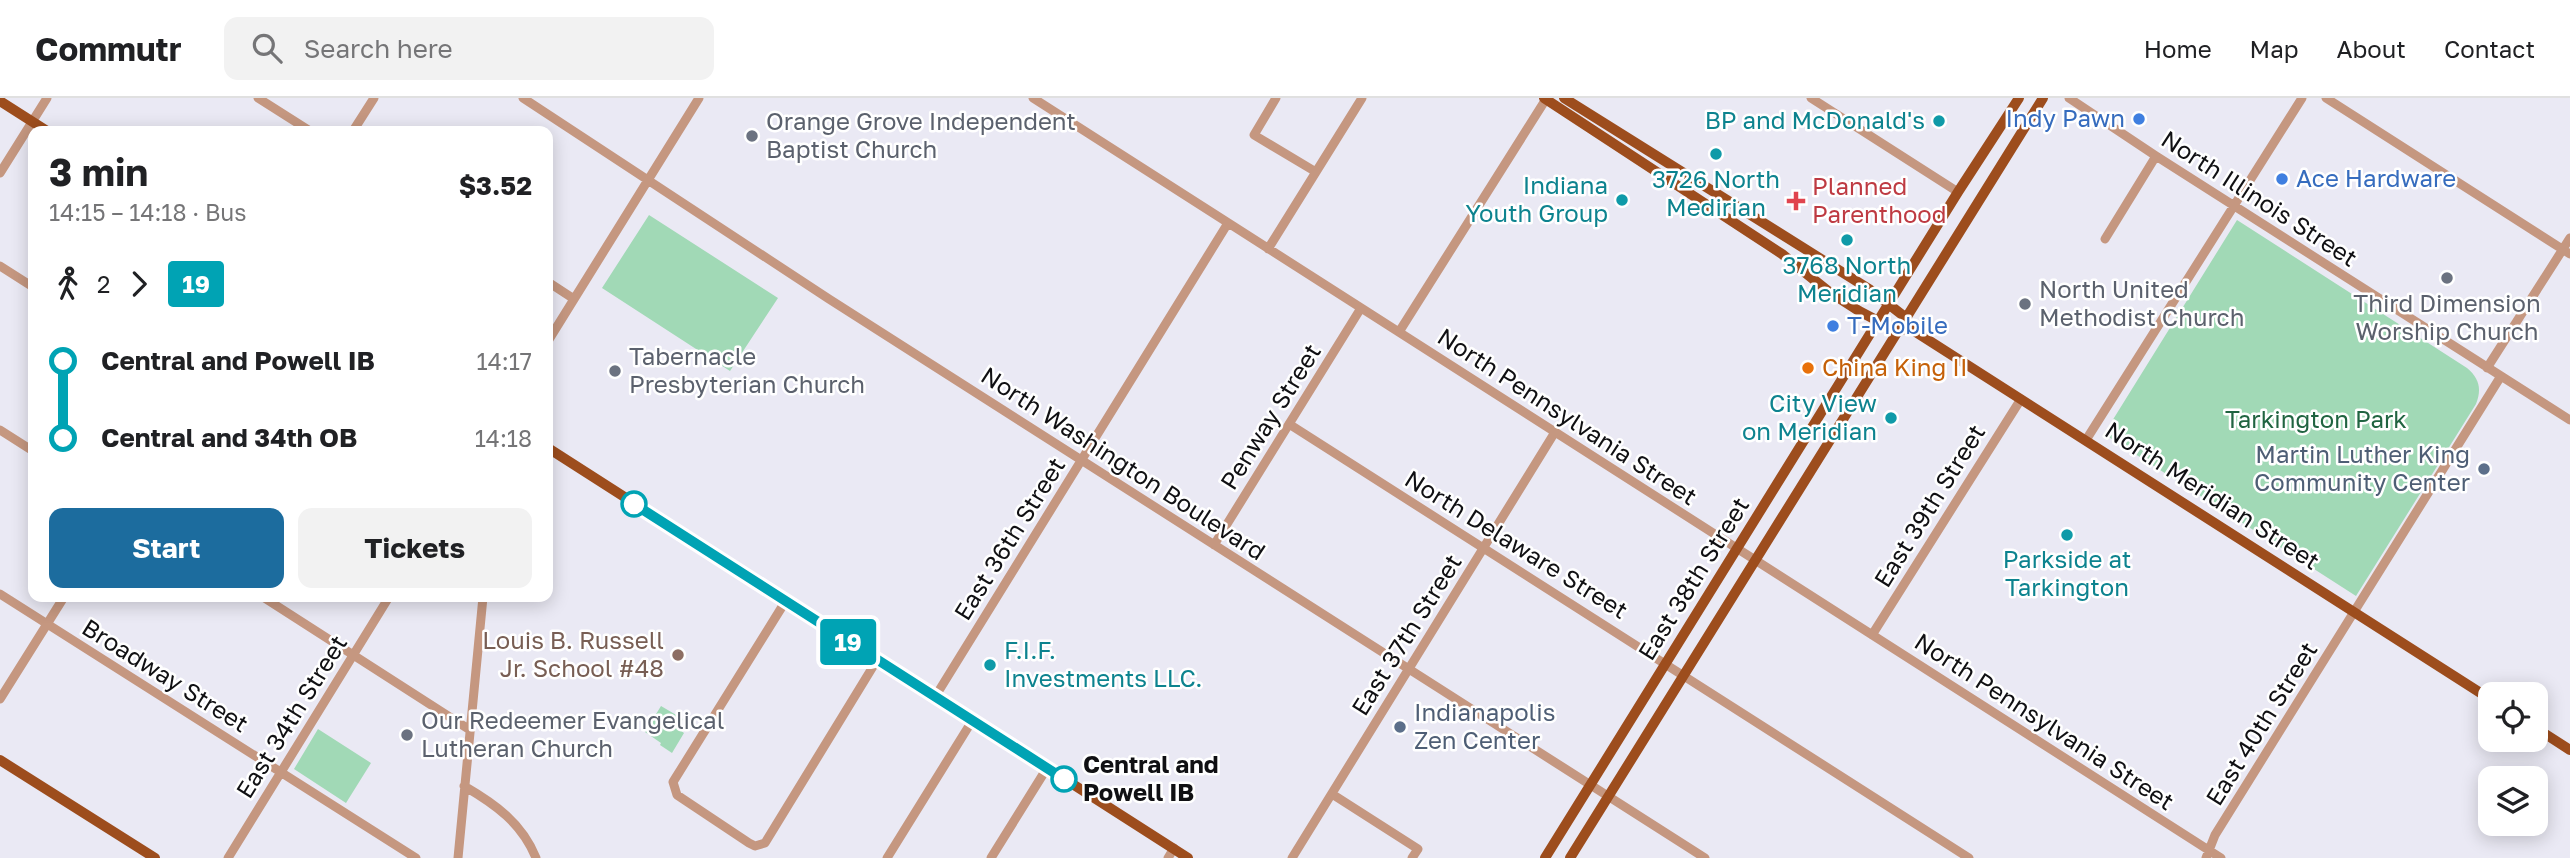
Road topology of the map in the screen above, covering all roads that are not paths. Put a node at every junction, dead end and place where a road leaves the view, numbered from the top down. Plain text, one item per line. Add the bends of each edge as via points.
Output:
1 (47, 98) edge
2 (258, 98) edge
3 (374, 98) edge
4 (523, 98) edge
5 (699, 98) edge
6 (1034, 98) edge
7 (1276, 98) edge
8 (1362, 98) edge
9 (1564, 98) edge
10 (1811, 98) edge
11 (2019, 98) edge
12 (2043, 98) edge
13 (2069, 98) edge
14 (2302, 98) edge
15 (2326, 98) edge
16 (1545, 99) edge
17 (0, 101) edge
18 (32, 122) junction
19 (29, 126) edge
20 (39, 126) edge
21 (302, 126) edge
22 (356, 126) edge
23 (28, 128) edge
24 (2156, 156) junction
25 (1316, 172) junction
26 (0, 173) edge
27 (648, 180) junction
28 (1958, 192) junction
29 (2234, 205) junction
30 (1228, 223) junction
31 (2570, 238) edge
32 (2105, 239) dead end
33 (1268, 249) junction
34 (2566, 252) edge
35 (0, 266) edge
36 (28, 284) edge
37 (553, 285) edge
38 (574, 299) junction
39 (1889, 304) junction
40 (1361, 308) junction
41 (1905, 317) junction
42 (1879, 321) junction
43 (1911, 329) junction
44 (1896, 331) junction
45 (1399, 332) junction
46 (553, 333) edge
47 (2487, 368) junction
48 (2501, 376) junction
49 (2021, 399) junction
50 (2570, 420) edge
51 (1289, 424) junction
52 (0, 430) edge
53 (1555, 432) junction
54 (2086, 440) junction
55 (28, 448) edge
56 (553, 452) edge
57 (1082, 460) junction
58 (1214, 545) junction
59 (1484, 547) junction
60 (1738, 549) junction
61 (1755, 560) junction
62 (0, 594) edge
63 (61, 602) edge
64 (271, 602) edge
65 (386, 602) edge
66 (483, 602) edge
67 (785, 602) junction
68 (2354, 612) junction
69 (47, 624) junction
70 (1872, 635) junction
71 (354, 654) junction
72 (877, 660) junction
73 (1666, 664) junction
74 (1410, 669) junction
75 (1684, 675) junction
76 (2478, 691) edge
77 (935, 697) junction
78 (0, 699) edge
79 (972, 721) junction
80 (470, 730) junction
81 (2548, 736) edge
82 (2570, 750) edge
83 (0, 761) edge
84 (1047, 768) junction
85 (281, 772) junction
86 (1591, 785) junction
87 (464, 786) junction
88 (1332, 794) junction
89 (1608, 796) junction
90 (1171, 853) edge
91 (2208, 854) edge
92 (155, 858) edge
93 (228, 858) edge
94 (416, 858) edge
95 (458, 858) edge
96 (536, 858) edge
97 (887, 858) edge
98 (992, 858) edge
99 (1188, 858) edge
100 (1292, 858) edge
101 (1412, 858) edge
102 (1545, 858) edge
103 (1570, 858) edge
104 (1705, 858) edge
105 (1969, 858) edge
106 (2221, 858) edge

1 - 18 street
2 - 21 street
3 - 22 street
4 - 27 street, North Washington Boulevard
5 - 27 street
6 - 30 street, North Pennsylvania Street
7 - 25 street via 1254,135
8 - 25 street
9 - 39 main road
10 - 28 street
11 - 28 main road, East 38th Street
12 - 41 main road, East 38th Street
13 - 24 street, North Illinois Street
14 - 29 street
15 - 34 street
16 - 42 main road
16 - 45 street
17 - 18 main road
18 - 19 street
18 - 20 main road
23 - 26 street
24 - 29 street, North Illinois Street
24 - 32 street
25 - 33 street
27 - 38 street
27 - 57 street, North Washington Boulevard
28 - 39 main road, East 38th Street
29 - 47 street, North Illinois Street
29 - 54 street
30 - 33 street, North Pennsylvania Street
30 - 57 street, East 36th Street
31 - 34 street
33 - 40 street, North Pennsylvania Street
34 - 47 street
35 - 36 street
37 - 38 street
38 - 46 street
39 - 41 main road
39 - 42 main road, East 38th Street
40 - 45 street, North Pennsylvania Street
40 - 51 street, Penway Street
41 - 43 main road
41 - 44 main road, East 38th Street
42 - 44 main road
42 - 60 main road, East 38th Street
43 - 44 main road
43 - 49 main road, North Meridian Street
44 - 61 main road, East 38th Street
45 - 53 street, North Pennsylvania Street
47 - 48 street, North Illinois Street
48 - 50 street, North Illinois Street
48 - 68 street, East 40th Street
49 - 54 main road, North Meridian Street
49 - 70 street, East 39th Street
51 - 58 street, Penway Street
51 - 59 street, North Delaware Street
52 - 55 street
53 - 59 street, East 37th Street
53 - 60 street, North Pennsylvania Street
54 - 68 main road, North Meridian Street
56 - 67 main road
57 - 58 street, North Washington Boulevard
57 - 77 street, East 36th Street
58 - 74 street, North Washington Boulevard
59 - 73 street, North Delaware Street
59 - 74 street, East 37th Street
60 - 61 street, North Pennsylvania Street
60 - 73 main road, East 38th Street
61 - 70 street, North Pennsylvania Street
61 - 75 main road, East 38th Street
62 - 69 street, Broadway Street
63 - 69 street
64 - 71 street
65 - 71 street, East 34th Street
66 - 80 street
67 - 72 main road
67 - 72 street via 673,780 677,795 753,845 765,843
68 - 76 main road, North Meridian Street
68 - 91 street, East 40th Street
69 - 78 street
69 - 85 street, Broadway Street
70 - 91 street, North Pennsylvania Street
71 - 80 street
71 - 85 street, East 34th Street
72 - 77 main road
73 - 75 street, North Delaware Street
73 - 86 main road, East 38th Street
74 - 86 street, North Washington Boulevard
74 - 88 street, East 37th Street
75 - 89 main road, East 38th Street
75 - 105 street, North Delaware Street
77 - 79 main road
79 - 84 main road
79 - 97 street
80 - 87 street
81 - 82 main road
83 - 92 main road
84 - 90 main road
84 - 98 street
85 - 93 street, East 34th Street
85 - 94 street, Broadway Street
86 - 89 street, North Washington Boulevard
86 - 102 main road, East 38th Street
87 - 95 street
87 - 96 street via 509,817
88 - 100 street, East 37th Street
88 - 101 street via 1418,849
89 - 103 main road, East 38th Street
89 - 104 street, North Washington Boulevard
90 - 99 main road
91 - 106 street, North Pennsylvania Street

